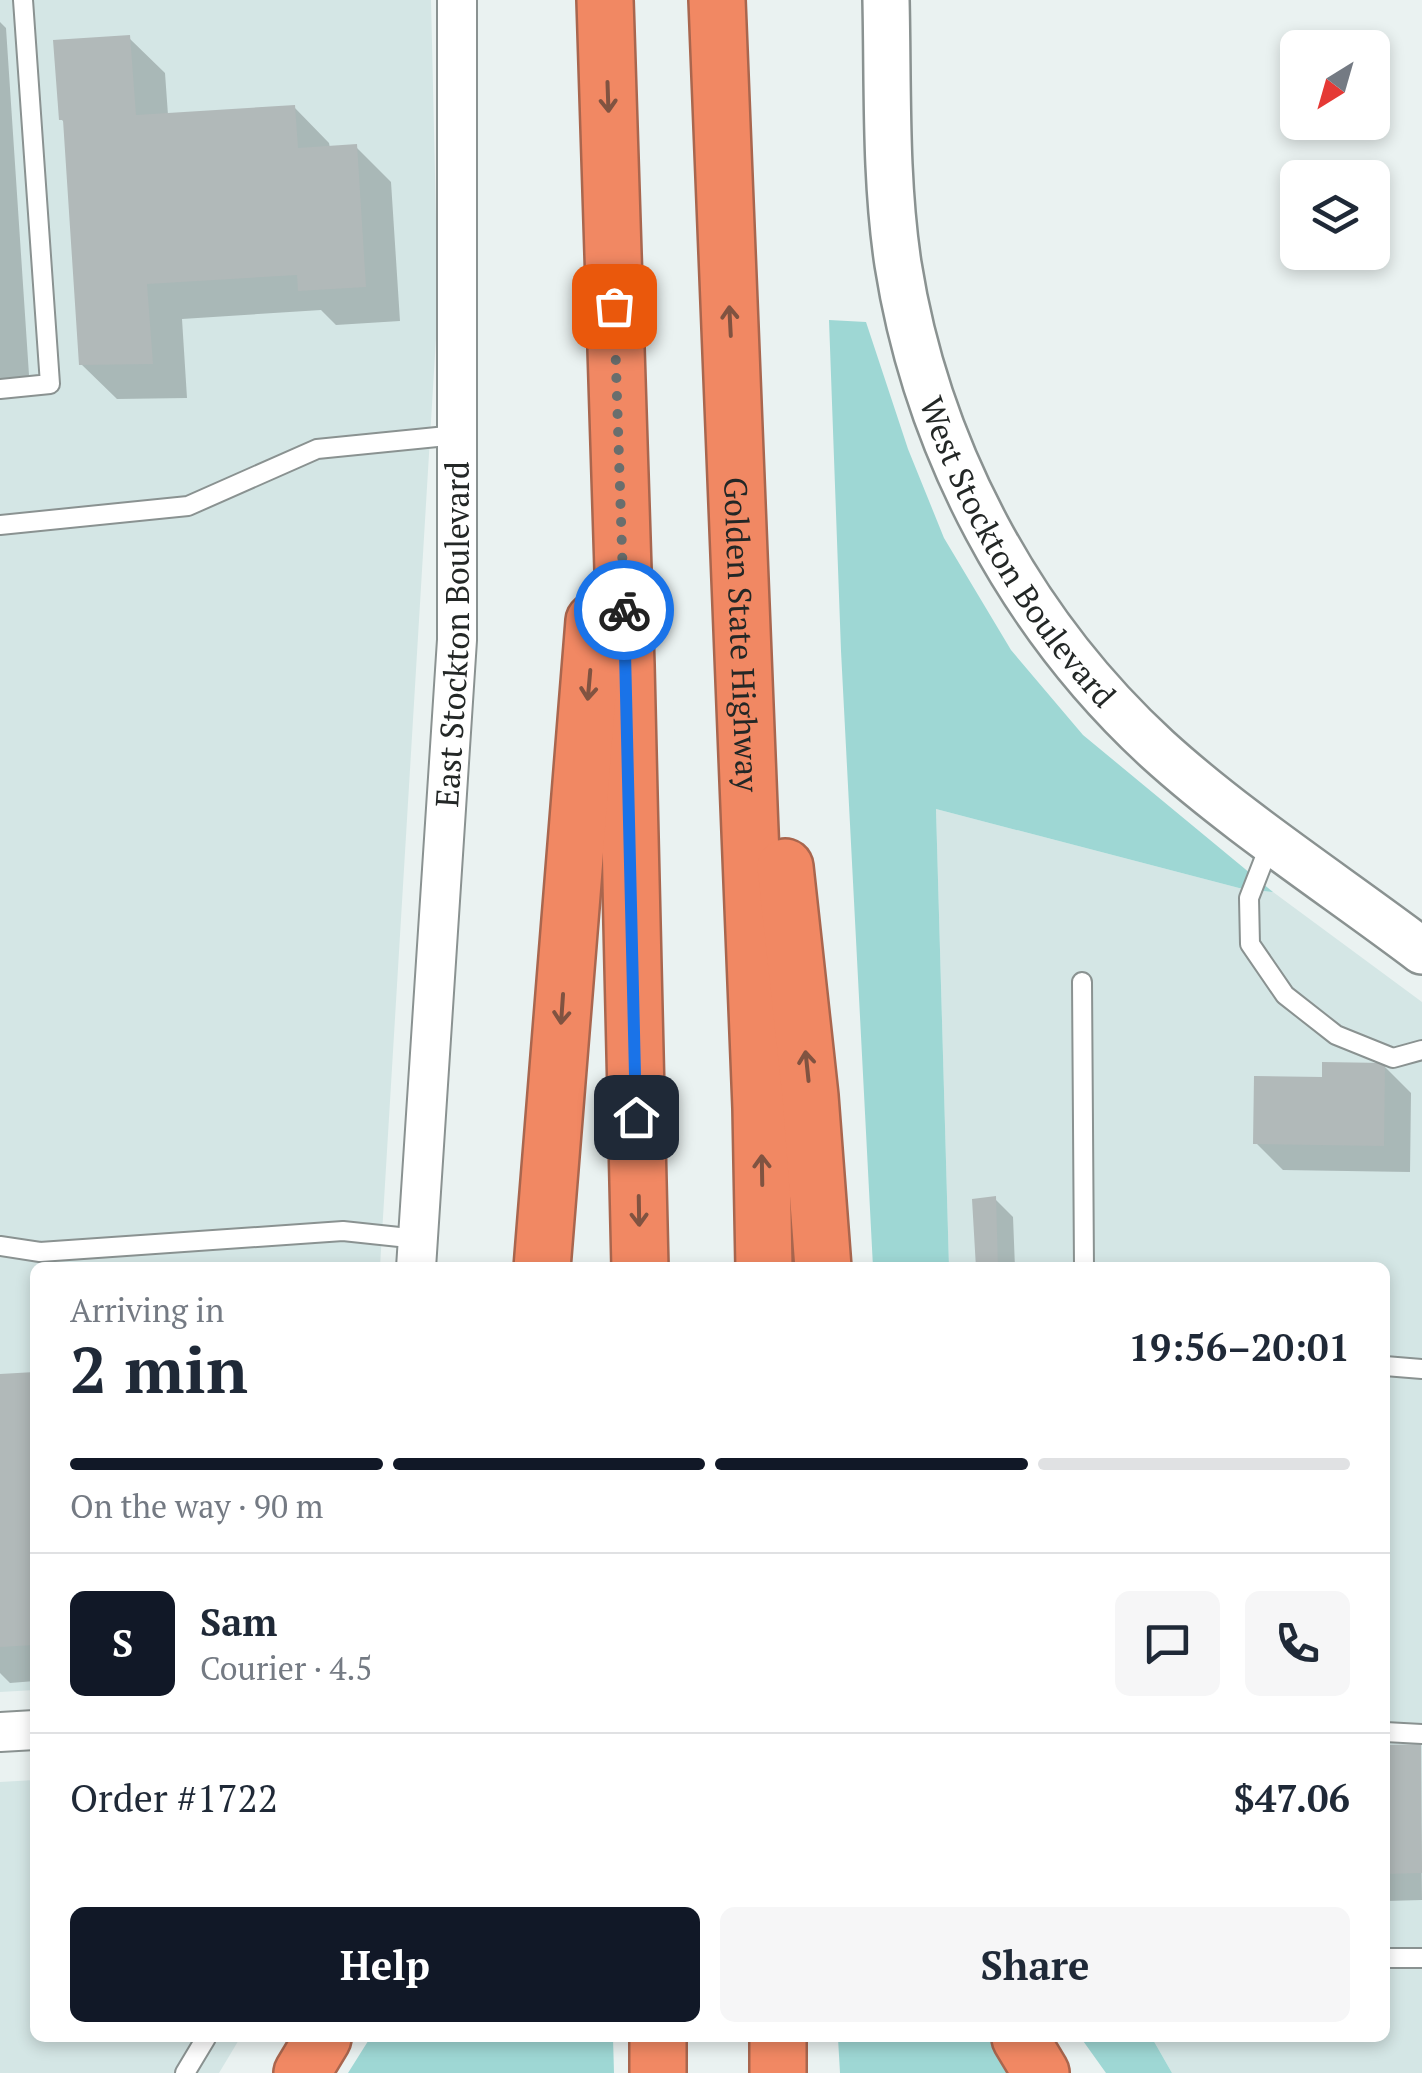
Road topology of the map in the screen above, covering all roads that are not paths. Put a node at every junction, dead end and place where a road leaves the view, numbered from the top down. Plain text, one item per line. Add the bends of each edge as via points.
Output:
1 (23, 0) edge
2 (457, 0) edge
3 (605, 0) edge
4 (717, 0) edge
5 (886, 0) edge
6 (615, 344) junction
7 (0, 389) edge
8 (733, 392) junction
9 (457, 434) junction
10 (0, 525) edge
11 (1272, 838) junction
12 (1422, 951) edge
13 (1082, 982) dead end
14 (1422, 1050) edge
15 (0, 1246) edge
16 (417, 1253) edge
17 (542, 1262) edge
18 (640, 1262) edge
19 (764, 1262) edge
20 (824, 1262) edge
21 (1084, 1262) edge
22 (1390, 1366) edge
23 (1422, 1369) edge
24 (30, 1730) edge
25 (0, 1732) edge
26 (1390, 1732) edge
27 (1422, 1734) edge
28 (1390, 1958) edge
29 (1422, 1958) edge
30 (204, 2042) edge
31 (321, 2042) edge
32 (658, 2042) edge
33 (778, 2042) edge
34 (1022, 2042) edge
35 (185, 2073) edge
36 (302, 2073) edge
37 (658, 2073) edge
38 (778, 2073) edge
39 (1041, 2073) edge

1 - 7 lane via 50,384
2 - 9 street, East Stockton Boulevard
3 -> 6 highway
8 -> 4 highway, Golden State Highway
5 - 11 street, West Stockton Boulevard via 899,267 924,379 958,468 1006,563 1072,659 1159,751
6 -> 17 highway
6 -> 18 highway
19 -> 8 highway, Golden State Highway
20 -> 8 highway
9 - 10 lane via 316,450 188,506
9 - 16 street, East Stockton Boulevard via 457,640
11 - 12 street, West Stockton Boulevard
11 - 14 lane via 1249,898 1250,944 1286,995 1350,1041 1393,1058
13 - 21 lane
15 - 16 lane via 40,1252 343,1231
22 - 23 lane
24 - 25 street
26 - 27 lane
28 - 29 lane
30 - 35 lane
31 - 36 highway
32 - 37 highway
33 - 38 highway
34 - 39 highway

